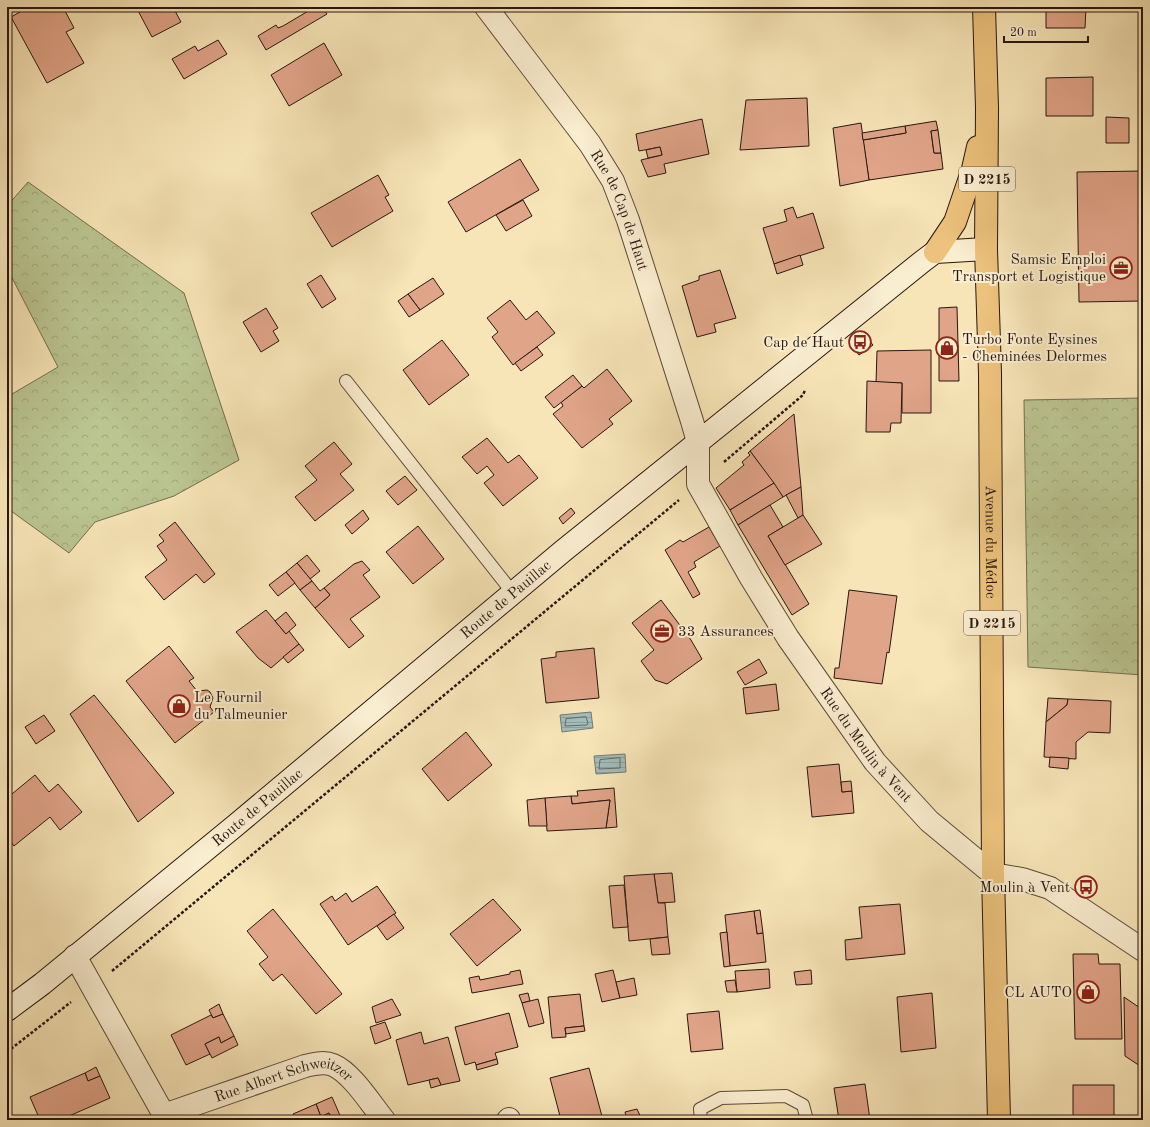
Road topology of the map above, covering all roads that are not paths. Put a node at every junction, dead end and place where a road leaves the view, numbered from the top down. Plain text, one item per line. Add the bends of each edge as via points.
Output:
1 (486, 7) edge
2 (984, 7) edge
3 (988, 108) junction
4 (986, 249) junction
5 (935, 252) junction
6 (346, 381) dead end
7 (698, 442) junction
8 (513, 593) junction
9 (993, 874) junction
10 (1143, 950) edge
11 (75, 956) junction
12 (42, 984) junction
13 (7, 1010) edge
14 (7, 1021) edge
15 (163, 1118) edge
16 (384, 1120) edge
17 (701, 1120) edge
18 (807, 1120) edge
19 (999, 1120) edge

1 - 7 street, Rue de Cap de Haut via 590,144 613,181 628,220
2 - 3 main road, Avenue du Médoc / D 2215
3 - 4 main road, Avenue du Médoc / D 2215
3 - 5 main road, Avenue du Médoc via 973,169 955,222
4 - 5 street
4 - 9 main road, Avenue du Médoc / D 2215 via 990,373
5 - 7 street, Route de Pauillac
6 - 8 lane
7 - 8 street, Route de Pauillac
7 - 9 street, Rue du Moulin à Vent via 698,484 750,578 788,638 874,762 929,821
8 - 11 street, Route de Pauillac
9 - 10 street, Rue du Moulin à Vent via 1022,879 1050,888
9 - 19 main road, Avenue du Médoc / D 2215
11 - 12 street, Route de Pauillac
11 - 15 street
12 - 13 street, Route de Pauillac
12 - 14 street, Route de Pauillac
15 - 16 street, Rue Albert Schweitzer via 305,1066 320,1063 333,1065 346,1074
17 - 18 lane via 700,1109 721,1098 786,1096 803,1105

